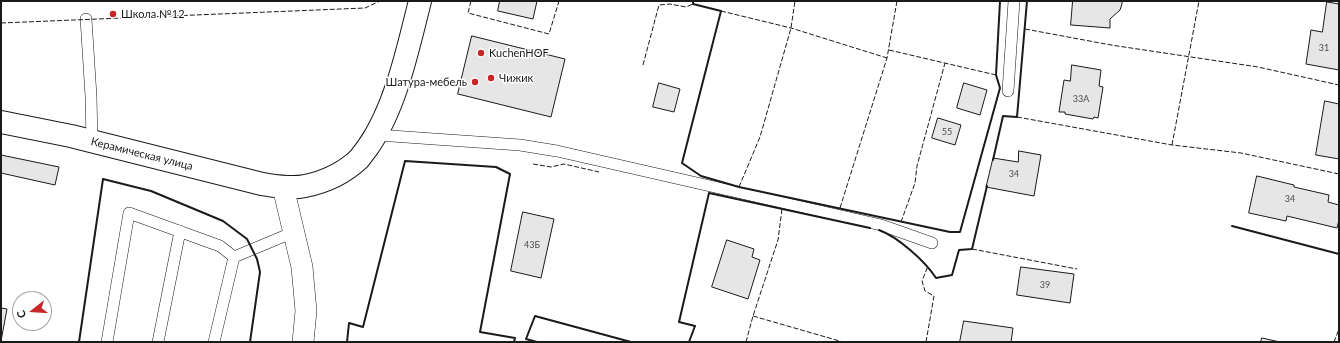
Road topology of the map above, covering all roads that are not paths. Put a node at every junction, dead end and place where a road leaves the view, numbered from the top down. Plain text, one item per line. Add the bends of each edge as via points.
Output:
1 (420, 1) edge
2 (1014, 1) edge
3 (86, 19) dead end
4 (1008, 91) dead end
5 (1, 122) edge
6 (376, 135) junction
7 (92, 141) junction
8 (283, 187) junction
9 (180, 231) junction
10 (294, 232) junction
11 (932, 243) dead end
12 (234, 257) junction
13 (107, 342) edge
14 (158, 342) edge
15 (214, 342) edge
16 (303, 342) edge

1 - 6 main road, Керамическая улица via 405,59
2 - 4 lane
3 - 7 lane
5 - 7 main road, Керамическая улица
6 - 8 main road, Керамическая улица via 359,158 339,174 304,186
6 - 11 lane via 520,145 557,151 881,225
7 - 8 main road, Керамическая улица via 242,180
8 - 10 street
9 - 12 lane via 220,246
9 - 13 lane via 129,213
9 - 14 lane
10 - 12 lane
10 - 16 street via 302,267 306,311
12 - 15 lane

